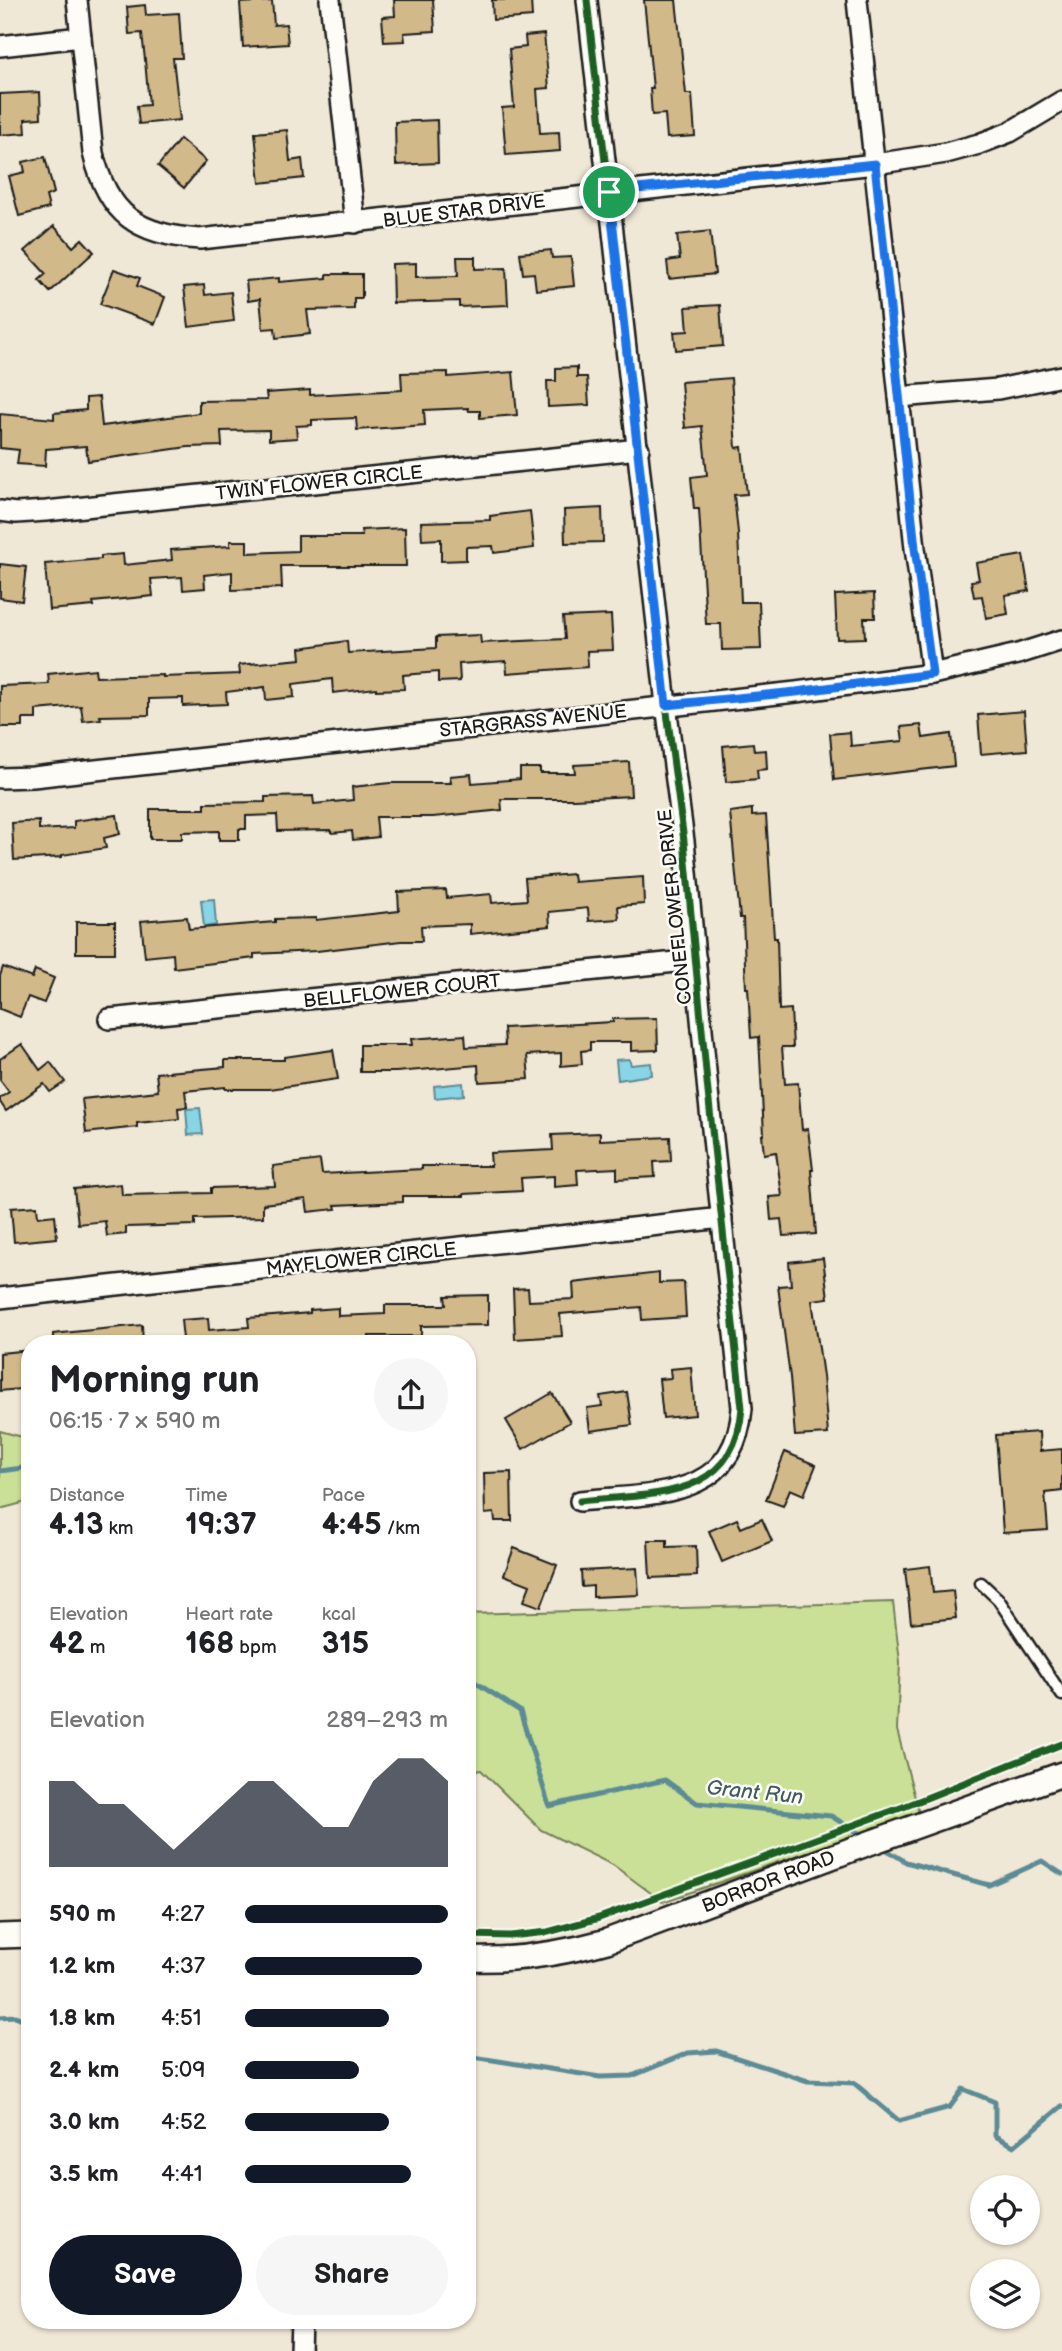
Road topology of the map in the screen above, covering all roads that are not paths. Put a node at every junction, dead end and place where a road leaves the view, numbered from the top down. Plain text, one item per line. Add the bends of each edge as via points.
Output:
1 (77, 0) edge
2 (330, 0) edge
3 (587, 0) edge
4 (857, 0) edge
5 (81, 37) junction
6 (0, 46) edge
7 (1062, 101) edge
8 (875, 164) junction
9 (609, 192) junction
10 (355, 223) junction
11 (1062, 376) edge
12 (899, 397) junction
13 (639, 449) junction
14 (0, 511) edge
15 (1062, 640) edge
16 (932, 674) junction
17 (666, 705) junction
18 (0, 778) edge
19 (696, 960) junction
20 (109, 1019) dead end
21 (722, 1218) junction
22 (0, 1298) edge
23 (580, 1501) dead end
24 (981, 1583) dead end
25 (1062, 1695) edge
26 (1062, 1774) edge
27 (21, 1935) edge
28 (0, 1936) edge
29 (476, 1959) edge
30 (301, 2329) edge
31 (300, 2351) edge

1 - 5 street, BLUE STAR DRIVE
2 - 10 street
3 - 9 street, CONEFLOWER DRIVE
4 - 8 street
5 - 6 street
5 - 10 street, BLUE STAR DRIVE via 99,178 127,217 150,231 200,239
7 - 8 street, BLUE STAR DRIVE via 1010,132 979,144
8 - 9 street, BLUE STAR DRIVE
8 - 12 street
9 - 10 street, BLUE STAR DRIVE
9 - 13 street, CONEFLOWER DRIVE
11 - 12 street via 998,389
12 - 16 street
13 - 14 street, TWIN FLOWER CIRCLE via 46,511
13 - 17 street, CONEFLOWER DRIVE
15 - 16 street, STARGRASS AVENUE
16 - 17 street, STARGRASS AVENUE
17 - 18 street, STARGRASS AVENUE
17 - 19 street, CONEFLOWER DRIVE
19 - 20 street, BELLFLOWER COURT
19 - 21 street, CONEFLOWER DRIVE
21 - 22 street, MAYFLOWER CIRCLE
21 - 23 street, CONEFLOWER DRIVE via 742,1408 735,1444 726,1461 698,1483
24 - 25 lane via 998,1599
26 - 29 street, BORROR ROAD via 607,1941 526,1958
27 - 28 street
30 - 31 street

